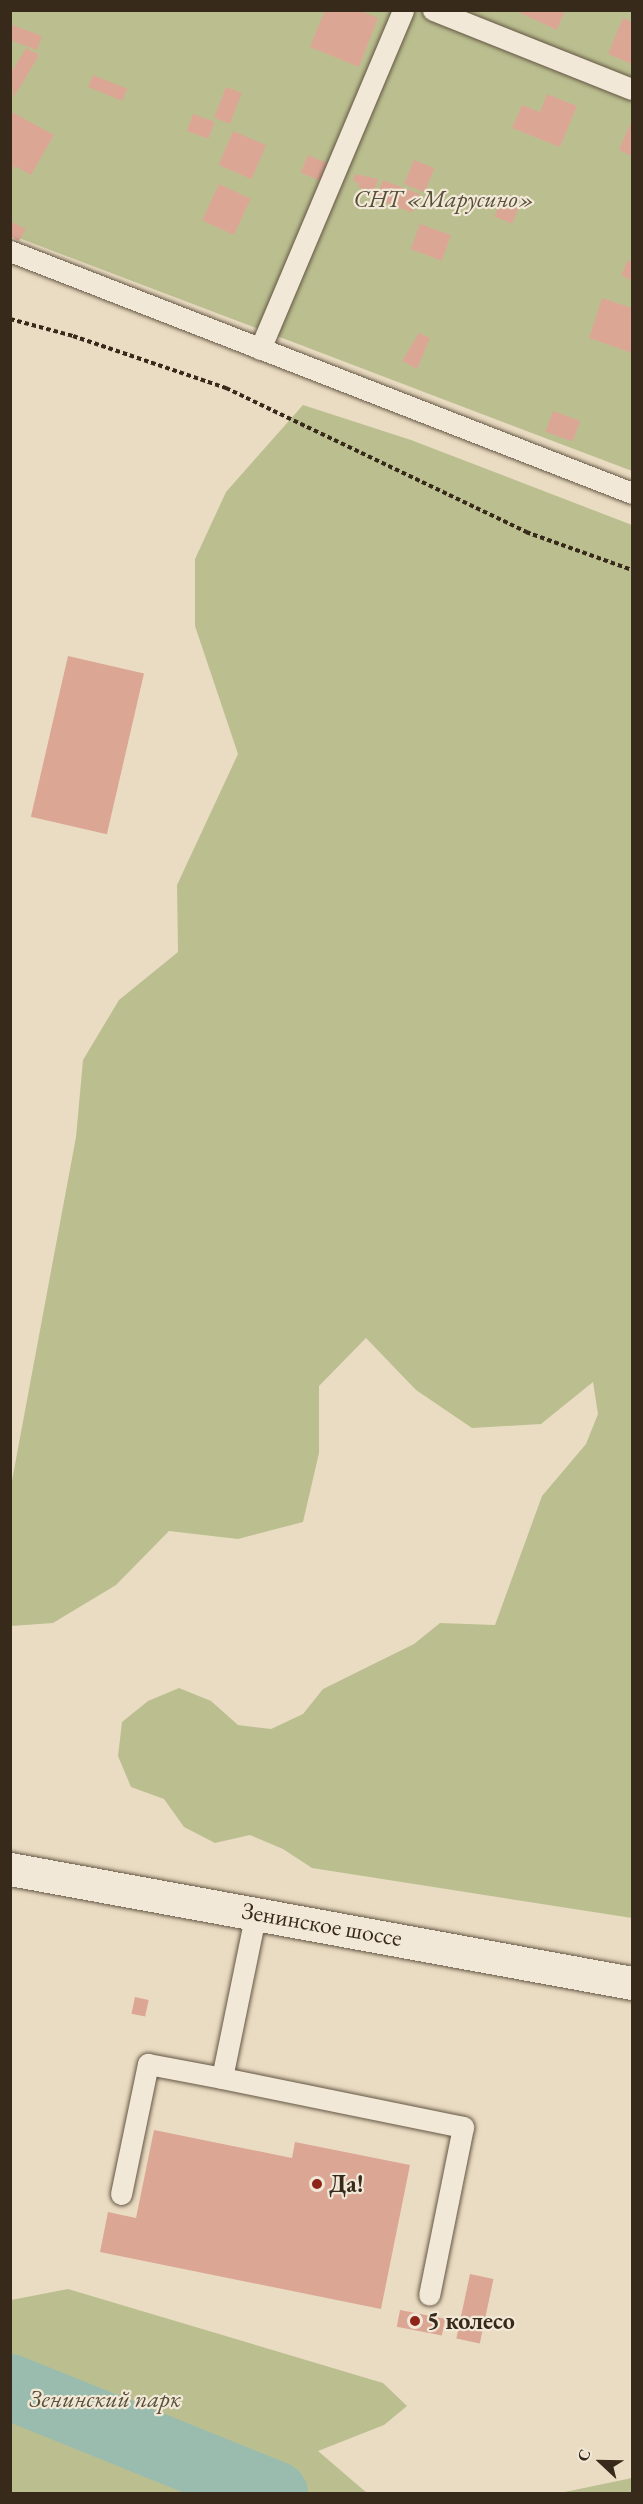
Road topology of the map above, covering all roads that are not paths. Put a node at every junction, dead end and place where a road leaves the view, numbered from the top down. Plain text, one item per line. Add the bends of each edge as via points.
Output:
1 (403, 10) edge
2 (433, 10) edge
3 (474, 17) edge
4 (633, 89) edge
5 (10, 251) edge
6 (260, 350) junction
7 (633, 493) edge
8 (10, 1869) edge
9 (256, 1912) junction
10 (633, 1983) edge
11 (222, 2078) junction
12 (121, 2194) dead end
13 (429, 2295) dead end

1 - 6 lane
2 - 3 lane
3 - 4 lane
5 - 6 lane
6 - 7 lane
8 - 9 main road, Зенинское шоссе
9 - 10 main road, Зенинское шоссе
9 - 11 lane
11 - 12 lane via 148,2064
11 - 13 lane via 463,2127

